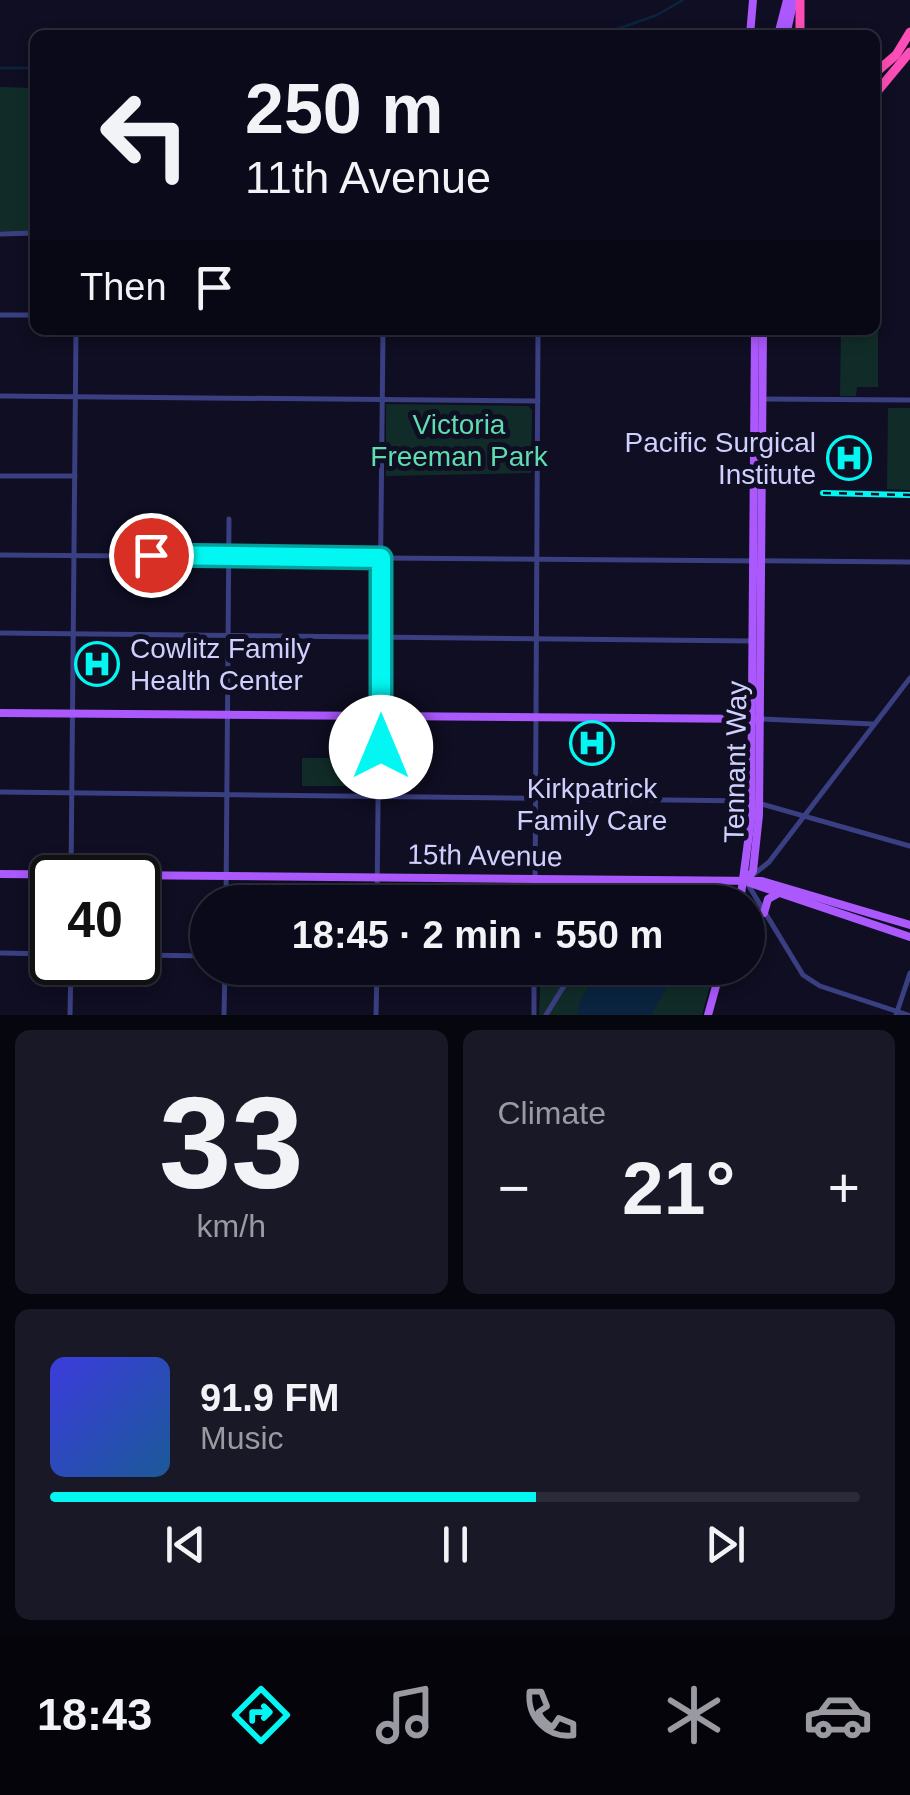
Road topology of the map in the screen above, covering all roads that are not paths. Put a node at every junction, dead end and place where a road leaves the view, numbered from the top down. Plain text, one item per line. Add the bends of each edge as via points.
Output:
1 (753, 0) edge
2 (786, 0) edge
3 (797, 0) edge
4 (750, 30) edge
5 (779, 30) edge
6 (788, 30) edge
7 (800, 30) edge
8 (910, 32) edge
9 (910, 52) edge
10 (880, 68) edge
11 (880, 88) edge
12 (30, 233) edge
13 (0, 234) edge
14 (0, 315) edge
15 (30, 315) edge
16 (76, 335) edge
17 (383, 335) edge
18 (538, 335) edge
19 (755, 335) edge
20 (763, 335) edge
21 (0, 396) edge
22 (76, 397) junction
23 (759, 399) junction
24 (910, 400) edge
25 (382, 401) junction
26 (538, 401) junction
27 (0, 476) edge
28 (75, 476) junction
29 (229, 519) dead end
30 (0, 555) edge
31 (74, 555) junction
32 (228, 556) junction
33 (381, 558) junction
34 (537, 561) junction
35 (757, 561) junction
36 (910, 562) edge
37 (0, 634) edge
38 (73, 635) junction
39 (382, 636) junction
40 (228, 637) junction
41 (536, 638) junction
42 (756, 641) junction
43 (910, 678) edge
44 (0, 713) edge
45 (73, 714) junction
46 (381, 715) junction
47 (226, 716) junction
48 (536, 717) junction
49 (756, 719) junction
50 (873, 724) junction
51 (0, 792) edge
52 (72, 792) junction
53 (226, 794) junction
54 (379, 795) junction
55 (535, 797) junction
56 (755, 801) junction
57 (807, 814) junction
58 (910, 846) edge
59 (72, 855) edge
60 (0, 874) edge
61 (30, 874) edge
62 (160, 875) edge
63 (226, 875) junction
64 (378, 875) junction
65 (534, 880) junction
66 (655, 880) junction
67 (708, 880) junction
68 (746, 881) junction
69 (226, 885) edge
70 (378, 885) edge
71 (534, 885) edge
72 (652, 885) edge
73 (718, 885) edge
74 (744, 885) edge
75 (748, 885) edge
76 (777, 894) junction
77 (765, 910) edge
78 (765, 915) edge
79 (910, 925) edge
80 (910, 937) edge
81 (0, 953) edge
82 (30, 954) edge
83 (160, 956) edge
84 (190, 956) edge
85 (910, 973) edge
86 (70, 985) edge
87 (225, 985) edge
88 (377, 985) edge
89 (534, 985) edge
90 (565, 985) edge
91 (716, 985) edge
92 (897, 1013) edge
93 (70, 1015) edge
94 (224, 1015) edge
95 (376, 1015) edge
96 (534, 1015) edge
97 (546, 1015) edge
98 (708, 1015) edge
99 (908, 1015) edge

1 - 4 main road
2 - 5 main road
3 - 6 main road
3 - 7 highway
8 - 10 highway
9 - 11 highway
12 - 13 street
14 - 15 street
16 - 22 street
17 - 25 street
18 - 26 street
19 - 23 main road, Tennant Way
20 - 23 main road, Tennant Way
21 - 22 street
22 - 25 street
22 - 28 street
23 - 24 street
23 - 35 main road, Tennant Way
25 - 26 street
25 - 33 street
26 - 34 street
27 - 28 street
28 - 31 street
29 - 32 street
30 - 31 street
31 - 32 street
31 - 38 street
32 - 33 street
32 - 40 street
33 - 34 street
33 - 39 street
34 - 35 street
34 - 41 street
35 - 36 street
35 - 42 main road, Tennant Way
37 - 38 street
38 - 40 street
38 - 45 street
39 - 40 street
39 - 41 street
39 - 46 street
40 - 47 street
41 - 42 street
41 - 48 street
42 - 49 main road, Tennant Way
43 - 50 street
44 - 45 main road
45 - 47 main road
45 - 52 street
46 - 47 main road
46 - 48 main road
46 - 54 street
47 - 53 street
48 - 49 main road
48 - 55 street
49 - 50 street
49 - 56 main road, Tennant Way
50 - 57 street
51 - 52 street
52 - 53 street
52 - 59 street
53 - 54 street
53 - 63 street
54 - 55 street
54 - 64 street
55 - 56 street
55 - 65 street
56 - 57 street
56 - 68 main road, Tennant Way via 757,848
57 - 58 street
57 - 68 street
60 - 61 main road, 15th Avenue
62 - 63 main road, 15th Avenue
63 - 64 main road, 15th Avenue
63 - 69 street
64 - 65 main road, 15th Avenue
64 - 70 street
65 - 66 main road, 15th Avenue
65 - 71 street
66 - 67 main road, 15th Avenue
66 - 72 street
67 - 68 main road, 15th Avenue
67 - 73 main road
68 - 74 main road, Tennant Way
68 - 75 street
68 - 76 main road
68 - 79 main road
76 - 77 main road
76 - 80 main road
78 - 92 street via 803,975
81 - 82 street
83 - 84 street
85 - 92 street
86 - 93 street
87 - 94 street
88 - 95 street
89 - 96 street
90 - 97 street
91 - 98 main road
92 - 99 street

